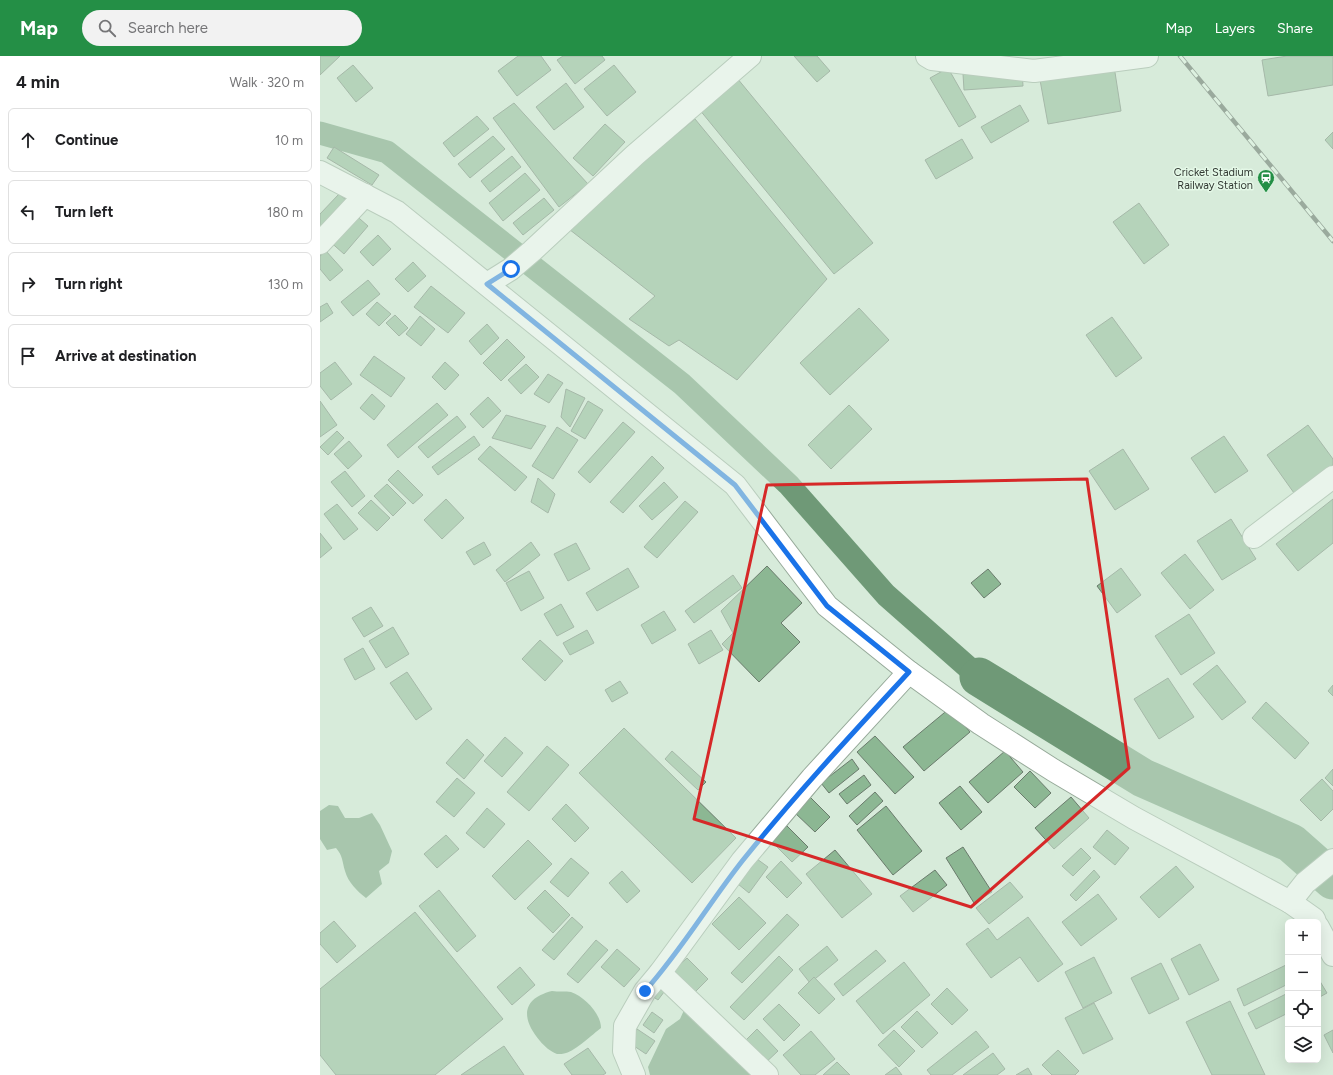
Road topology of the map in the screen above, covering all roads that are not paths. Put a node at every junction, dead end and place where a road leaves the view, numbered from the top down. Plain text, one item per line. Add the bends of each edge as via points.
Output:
1 (750, 56) edge
2 (927, 56) edge
3 (1147, 56) edge
4 (320, 172) edge
5 (365, 195) junction
6 (320, 243) edge
7 (487, 284) junction
8 (1333, 477) edge
9 (1254, 536) dead end
10 (909, 672) junction
11 (1333, 860) edge
12 (1290, 902) junction
13 (1314, 919) edge
14 (1321, 933) edge
15 (1333, 955) edge
16 (660, 973) junction
17 (634, 1075) edge
18 (767, 1075) edge

1 - 7 street via 635,155 532,251 511,269
2 - 3 street via 932,59 1034,71
4 - 5 street
5 - 6 street
5 - 7 street via 397,212
7 - 10 street via 735,485 827,606
8 - 9 street
10 - 12 street via 1053,770 1134,818
10 - 16 street via 812,778 742,861
11 - 12 street via 1305,883
12 - 13 street
14 - 15 street
16 - 17 street via 645,991 625,1026 624,1051
16 - 18 street

